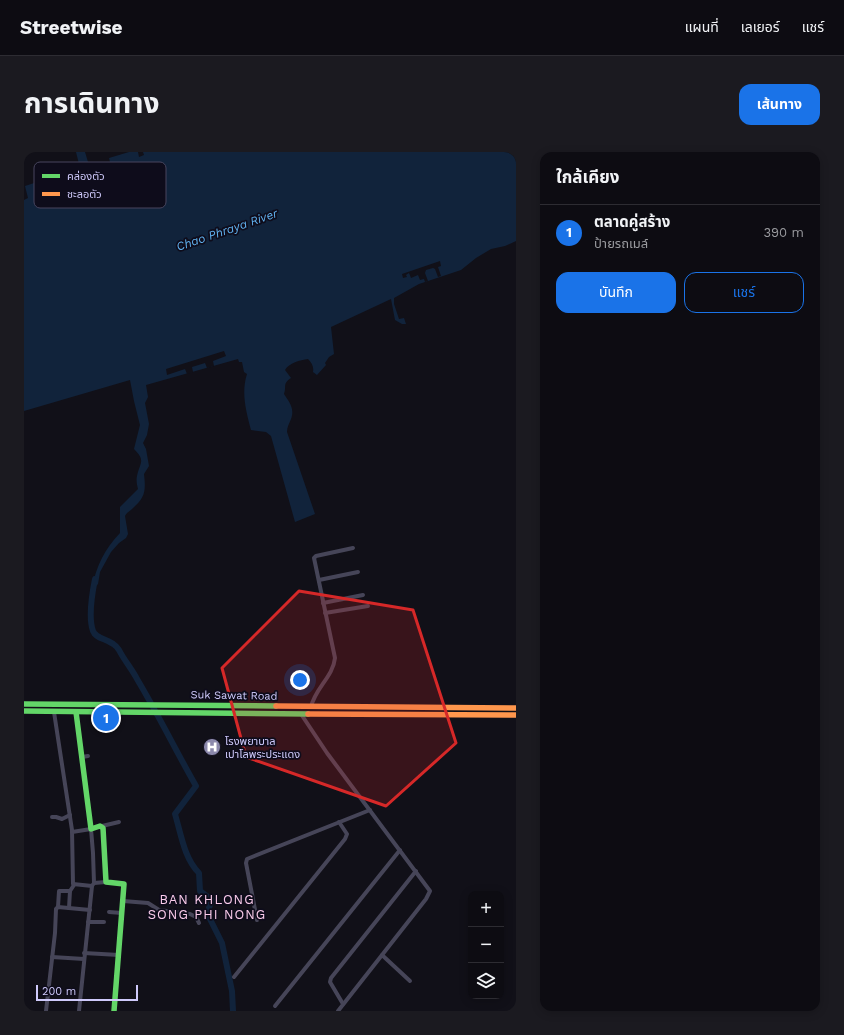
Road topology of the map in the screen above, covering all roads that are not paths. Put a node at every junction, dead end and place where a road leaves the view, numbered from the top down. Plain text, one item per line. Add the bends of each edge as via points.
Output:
1 (353, 548) dead end
2 (358, 572) dead end
3 (319, 580) junction
4 (363, 595) dead end
5 (323, 603) junction
6 (368, 606) dead end
7 (325, 613) junction
8 (24, 704) edge
9 (311, 707) junction
10 (516, 708) edge
11 (24, 711) edge
12 (54, 712) junction
13 (76, 712) junction
14 (301, 714) junction
15 (516, 715) edge
16 (370, 810) junction
17 (70, 815) junction
18 (52, 817) dead end
19 (119, 822) dead end
20 (339, 822) junction
21 (102, 826) junction
22 (91, 829) junction
23 (72, 832) junction
24 (400, 850) junction
25 (416, 871) junction
26 (106, 882) junction
27 (93, 885) junction
28 (74, 886) junction
29 (70, 891) junction
30 (123, 901) junction
31 (58, 907) junction
32 (69, 908) junction
33 (90, 910) junction
34 (109, 912) dead end
35 (122, 913) junction
36 (257, 920) dead end
37 (88, 922) junction
38 (104, 922) dead end
39 (199, 923) dead end
40 (84, 953) junction
41 (119, 955) junction
42 (382, 955) junction
43 (52, 957) junction
44 (84, 959) junction
45 (234, 977) dead end
46 (410, 981) dead end
47 (343, 1004) junction
48 (275, 1006) dead end
49 (46, 1011) edge
50 (79, 1011) edge
51 (114, 1011) edge
52 (338, 1011) edge

1 - 3 street via 316,556 314,558
2 - 3 street
3 - 5 street
4 - 5 street
5 - 7 street
6 - 7 street
7 - 9 street via 335,658 330,673 313,698
8 - 9 main road, Suk Sawat Road
9 - 10 main road, Suk Sawat Road
11 - 12 main road, Suk Sawat Road
12 - 13 main road, Suk Sawat Road
12 - 17 street
13 - 14 main road, Suk Sawat Road
13 - 22 main road via 85,757
14 - 15 main road, Suk Sawat Road
14 - 16 street
16 - 20 street
16 - 24 street
17 - 18 street via 62,819
17 - 23 street
19 - 21 street
20 - 36 street via 247,859
20 - 45 street via 347,834 345,839
21 - 22 main road
21 - 26 main road
22 - 23 street
22 - 27 street
23 - 28 street
24 - 25 street
24 - 48 street
25 - 42 street via 430,893
25 - 47 street via 331,978 330,982
26 - 27 street
26 - 30 main road via 124,884
27 - 28 street
27 - 33 street
28 - 29 street
29 - 31 street via 59,891
29 - 32 street
30 - 35 main road
30 - 39 street via 148,902 159,910 194,915
31 - 32 street
31 - 43 street
32 - 33 street
33 - 37 street
34 - 35 street
35 - 41 main road
37 - 38 street
37 - 40 street
40 - 41 street
40 - 44 street
41 - 51 main road
42 - 46 street
42 - 47 street
43 - 44 street
43 - 49 street
44 - 50 street
47 - 52 street

